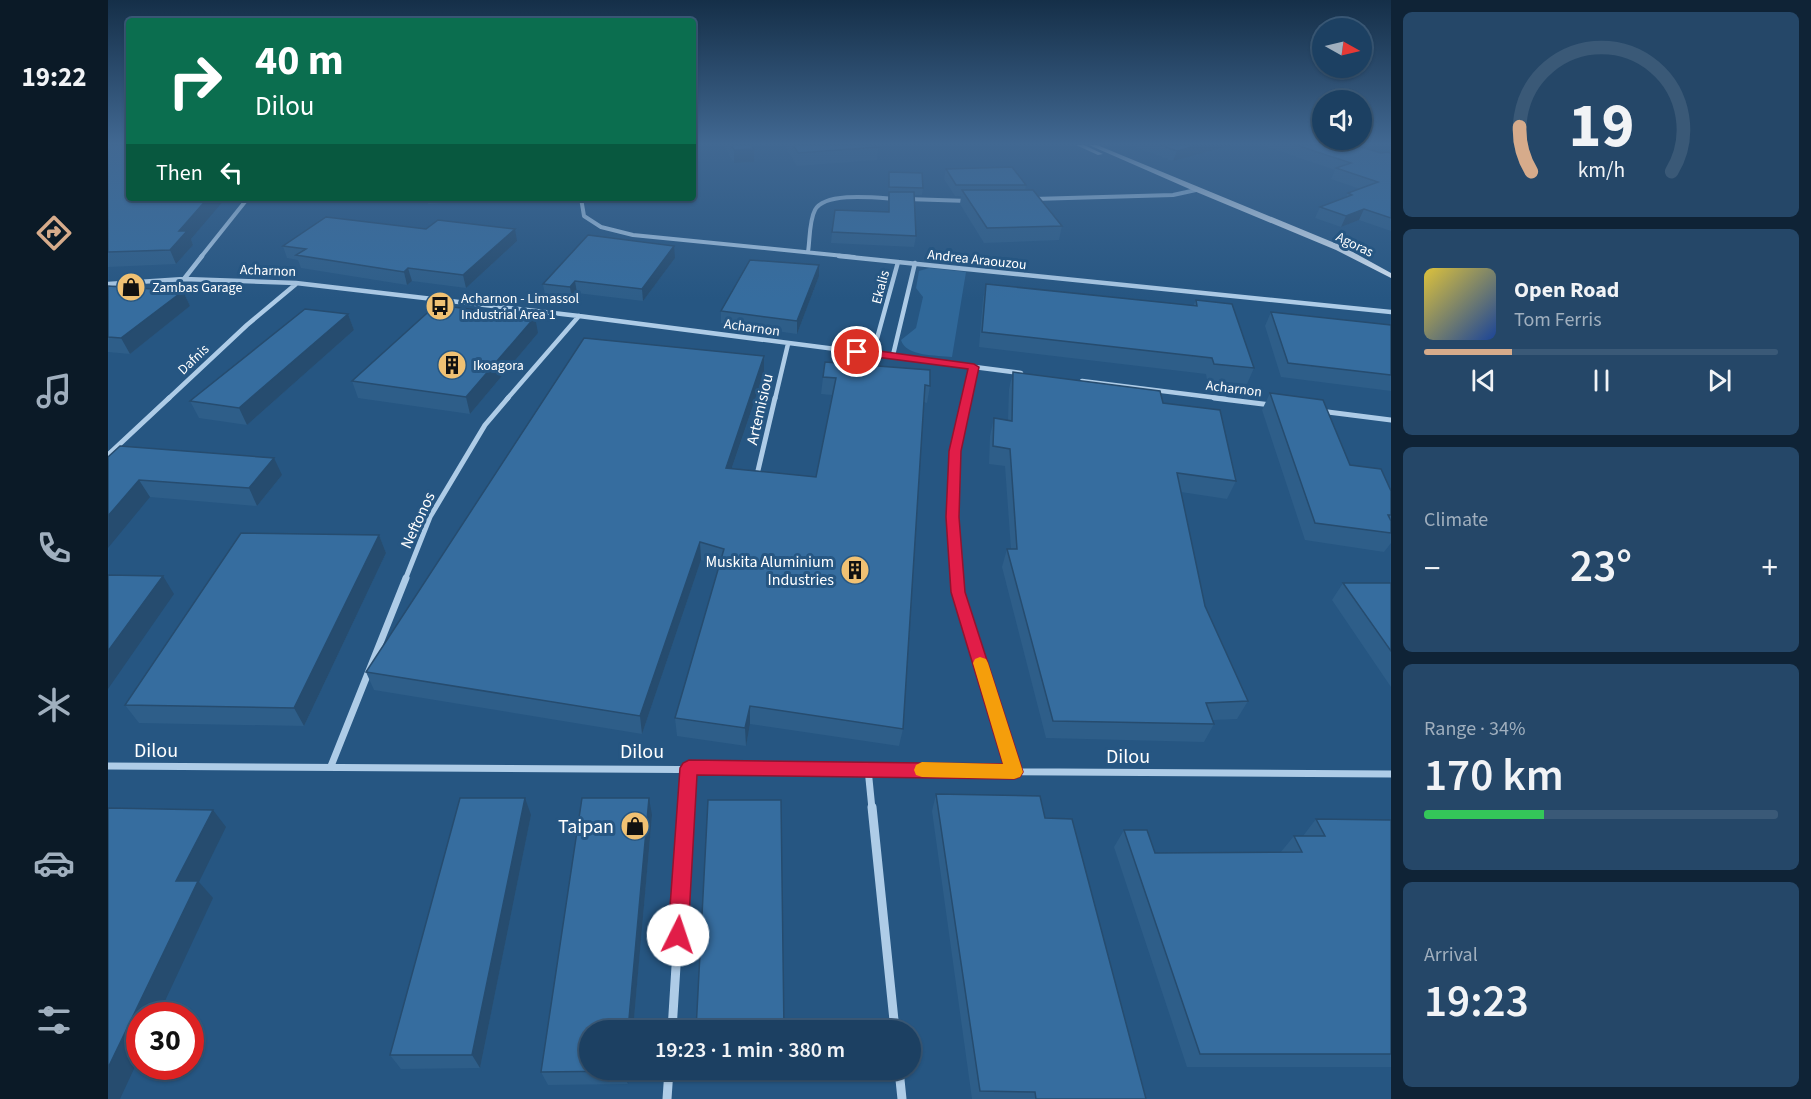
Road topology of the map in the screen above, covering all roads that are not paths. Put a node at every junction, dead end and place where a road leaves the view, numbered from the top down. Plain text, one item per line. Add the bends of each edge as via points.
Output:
1 (1135, 196) edge
2 (1211, 196) edge
3 (1024, 200) edge
4 (246, 201) edge
5 (582, 201) edge
6 (980, 201) edge
7 (808, 252) junction
8 (898, 262) junction
9 (915, 263) junction
10 (1391, 276) edge
11 (184, 279) junction
12 (296, 283) junction
13 (108, 284) edge
14 (1391, 312) edge
15 (579, 316) junction
16 (788, 344) junction
17 (873, 354) junction
18 (892, 356) junction
19 (974, 367) junction
20 (1032, 374) edge
21 (1078, 380) edge
22 (1274, 406) edge
23 (1309, 410) edge
24 (1391, 420) edge
25 (108, 455) edge
26 (756, 480) edge
27 (108, 766) edge
28 (331, 766) junction
29 (689, 768) junction
30 (868, 769) junction
31 (1014, 772) junction
32 (1391, 774) edge
33 (673, 1020) edge
34 (894, 1020) edge
35 (668, 1080) edge
36 (900, 1080) edge
37 (667, 1099) edge
38 (902, 1099) edge

1 - 3 street
2 - 10 main road, Agoras via 1339,248
4 - 11 street
5 - 7 street, Andrea Araouzou via 584,216 601,227 633,235
6 - 7 street via 860,197 829,201 813,212
7 - 8 street, Andrea Araouzou
8 - 9 street, Andrea Araouzou
8 - 17 street, Ekalis
9 - 14 street, Andrea Araouzou
9 - 18 street
11 - 12 street, Acharnon
11 - 13 street, Acharnon
12 - 15 street, Acharnon
12 - 25 street, Dafnis
15 - 16 street, Acharnon
15 - 28 street, Neftonos via 485,424 430,517
16 - 17 street, Acharnon
16 - 26 street, Artemisiou
17 - 18 street, Acharnon
18 - 19 street, Acharnon
19 - 20 street, Acharnon
19 - 31 street via 955,451 952,517 958,592
21 - 22 street, Acharnon
23 - 24 street
27 - 28 street, Dilou
28 - 29 street, Dilou
29 - 30 street, Dilou
29 - 33 street
30 - 31 street, Dilou
30 - 34 street
31 - 32 street, Dilou
35 - 37 street
36 - 38 street

